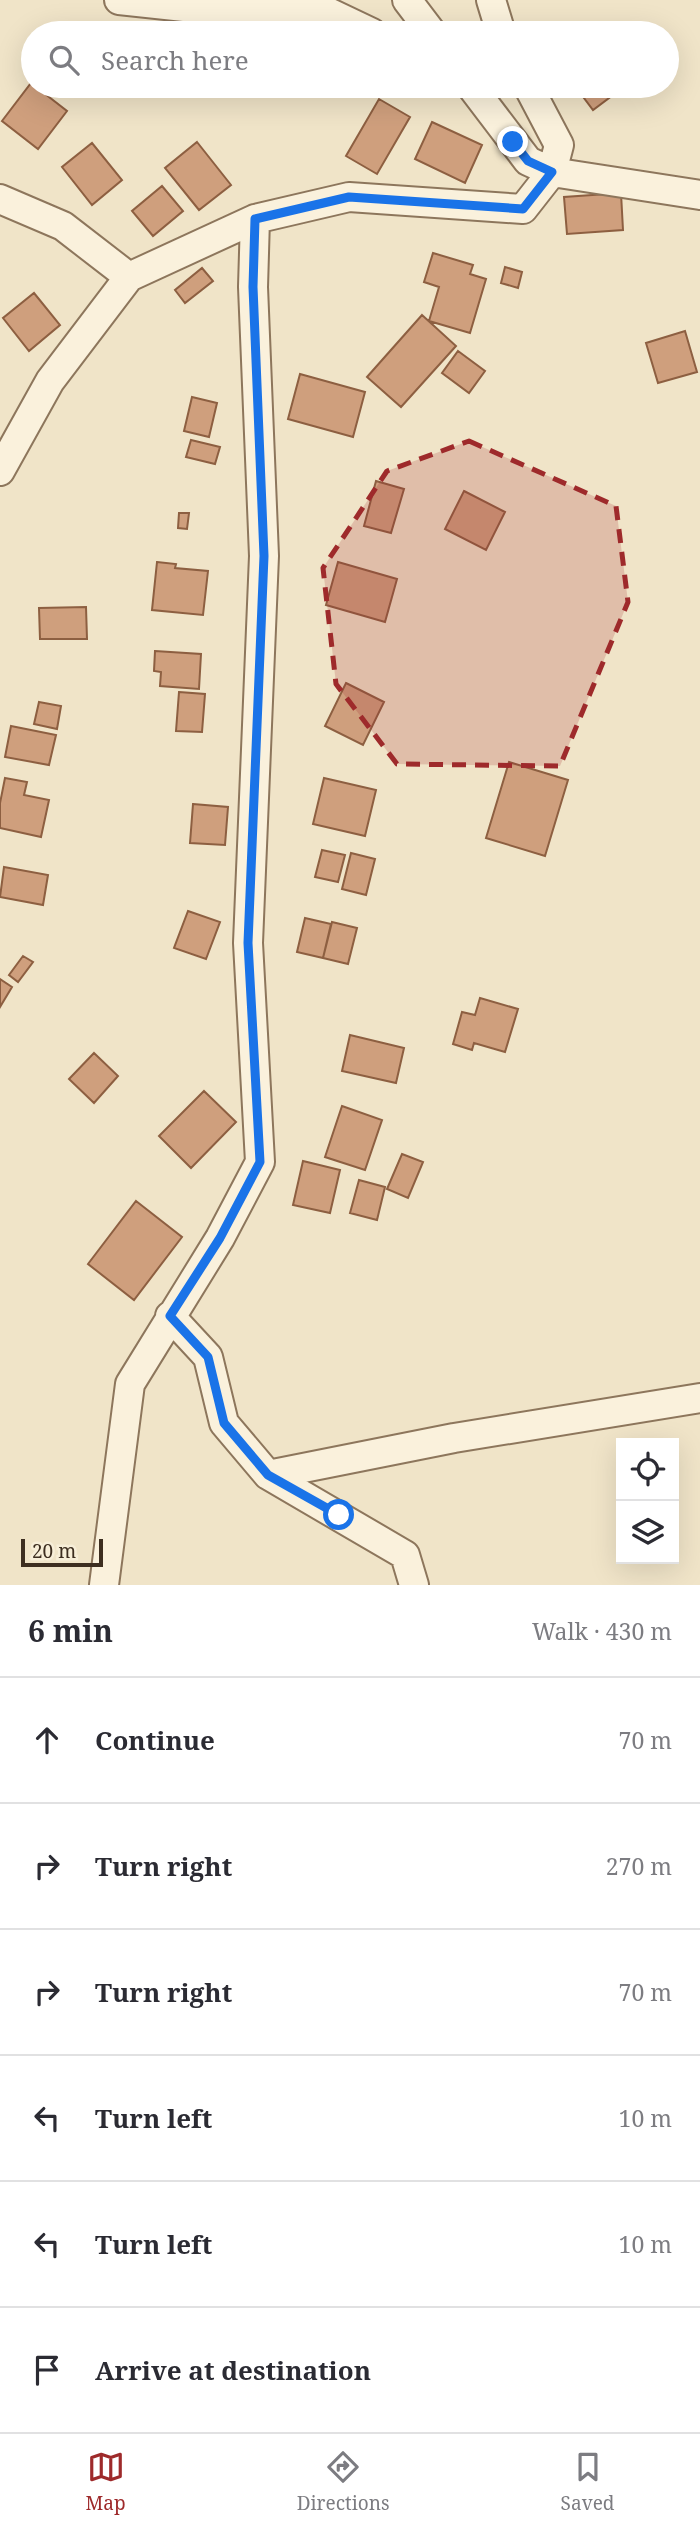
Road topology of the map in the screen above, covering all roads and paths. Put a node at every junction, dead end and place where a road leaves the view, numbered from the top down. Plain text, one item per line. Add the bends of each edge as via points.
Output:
1 (119, 0) edge
2 (407, 0) edge
3 (491, 0) edge
4 (347, 21) edge
5 (423, 21) edge
6 (497, 21) edge
7 (480, 98) edge
8 (534, 98) edge
9 (552, 172) junction
10 (700, 195) edge
11 (0, 199) edge
12 (255, 219) junction
13 (129, 277) junction
14 (0, 471) edge
15 (170, 1316) junction
16 (700, 1398) edge
17 (268, 1475) junction
18 (104, 1585) edge
19 (414, 1585) edge

1 - 4 street via 231,12 326,11
2 - 5 street
3 - 6 street
7 - 9 street via 528,161
8 - 9 street via 559,145
9 - 10 street
9 - 12 street via 523,209 349,197
11 - 13 street via 63,226
12 - 13 street
12 - 15 street via 253,287 264,556 248,943 260,1162 220,1238
13 - 14 street via 50,381
15 - 17 street via 208,1357 224,1423
15 - 18 street via 130,1384
16 - 17 street via 454,1438
17 - 19 street via 405,1555

